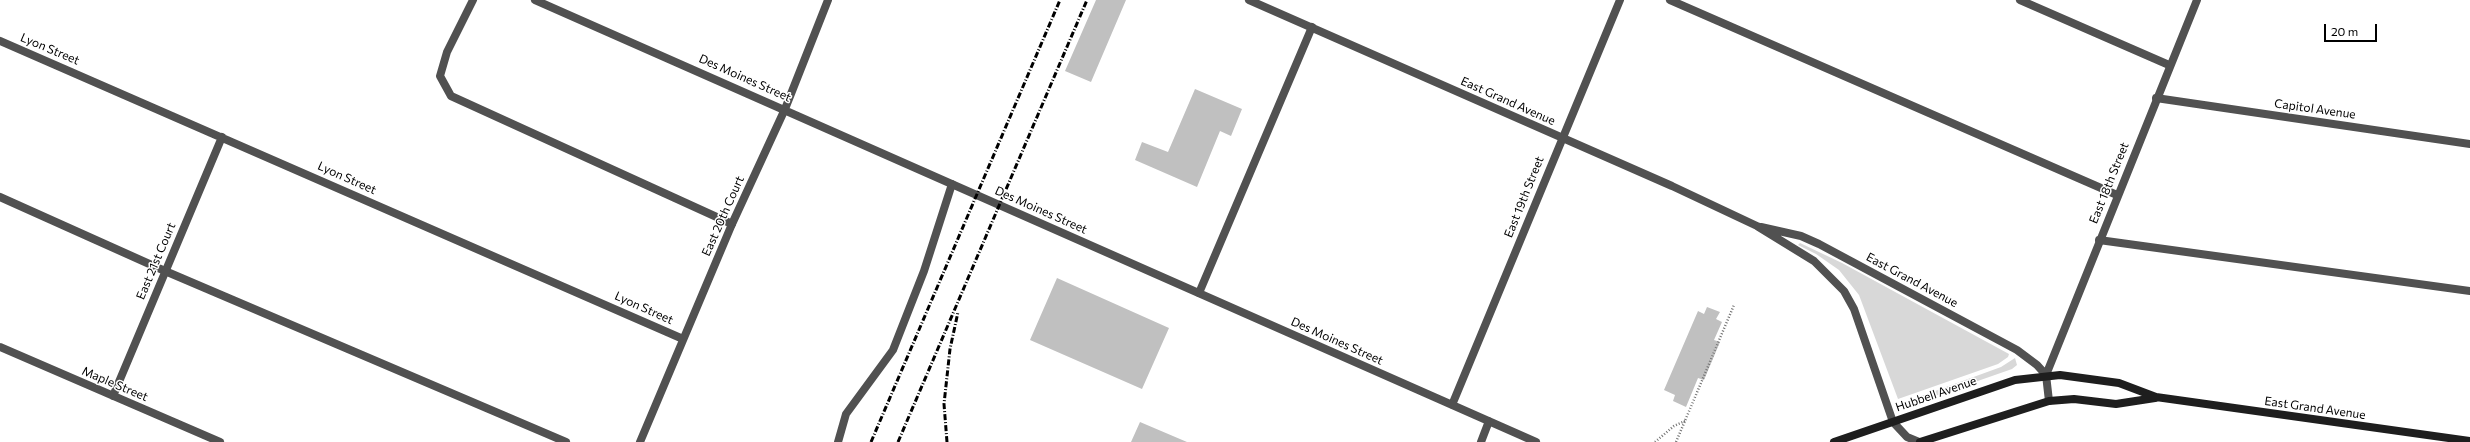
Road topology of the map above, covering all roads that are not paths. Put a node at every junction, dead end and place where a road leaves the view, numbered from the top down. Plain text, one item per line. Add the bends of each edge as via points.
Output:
1 (472, 0) edge
2 (535, 0) edge
3 (828, 0) edge
4 (1249, 0) edge
5 (1620, 0) edge
6 (1670, 0) edge
7 (2020, 0) edge
8 (2197, 0) edge
9 (1312, 27) junction
10 (0, 41) edge
11 (2169, 65) junction
12 (2156, 98) junction
13 (785, 109) junction
14 (222, 137) junction
15 (1562, 138) junction
16 (2470, 144) edge
17 (952, 184) junction
18 (2117, 195) junction
19 (0, 197) edge
20 (732, 224) junction
21 (1757, 226) junction
22 (2099, 240) junction
23 (165, 271) junction
24 (2470, 291) edge
25 (1198, 293) junction
26 (684, 339) junction
27 (0, 347) edge
28 (2046, 375) junction
29 (112, 396) junction
30 (2156, 398) junction
31 (2049, 400) junction
32 (1452, 405) junction
33 (1489, 421) junction
34 (1893, 422) junction
35 (2470, 441) edge
36 (220, 442) edge
37 (566, 442) edge
38 (640, 442) edge
39 (838, 442) edge
40 (1481, 442) edge
41 (1536, 442) edge
42 (1834, 442) edge
43 (1920, 442) edge

1 - 20 street via 447,52 440,76 451,96
2 - 13 street, Des Moines Street
3 - 13 street, East 20th Court
4 - 9 street, East Grand Avenue
5 - 15 street, East 19th Street
6 - 18 street
7 - 11 street
8 - 11 street, East 18th Street
9 - 15 street, East Grand Avenue
9 - 25 street
10 - 14 street, Lyon Street
11 - 12 street, East 18th Street
12 - 16 street, Capitol Avenue
12 - 18 street, East 18th Street
13 - 17 street, Des Moines Street
13 - 20 street, East 20th Court
14 - 23 street, East 21st Court
14 - 26 street, Lyon Street
15 - 21 street, East Grand Avenue
15 - 32 street, East 19th Street
17 - 25 street, Des Moines Street
17 - 39 street via 924,270 893,350 846,414
18 - 22 street, East 18th Street
19 - 23 street
20 - 26 street, East 20th Court
21 - 28 street, East Grand Avenue via 1801,236 1843,256 2017,350
21 - 34 street, East Grand Avenue via 1814,262 1844,291 1860,325
22 - 24 street
22 - 28 street, East 18th Street
23 - 29 street, East 21st Court
23 - 37 street
25 - 32 street, Des Moines Street
26 - 38 street, East 20th Court
27 - 29 street, Maple Street
28 - 30 main road, East Grand Avenue via 2119,383
28 - 31 street
28 - 34 main road, Hubbell Avenue via 2015,380
29 - 36 street, Maple Street
30 - 31 main road, East Grand Avenue via 2116,404 2074,399
30 - 35 main road, East Grand Avenue
31 - 43 main road
32 - 33 street, Des Moines Street
33 - 40 street
33 - 41 street, Des Moines Street
34 - 42 main road, Hubbell Avenue
34 - 43 street, East Grand Avenue via 1907,437

